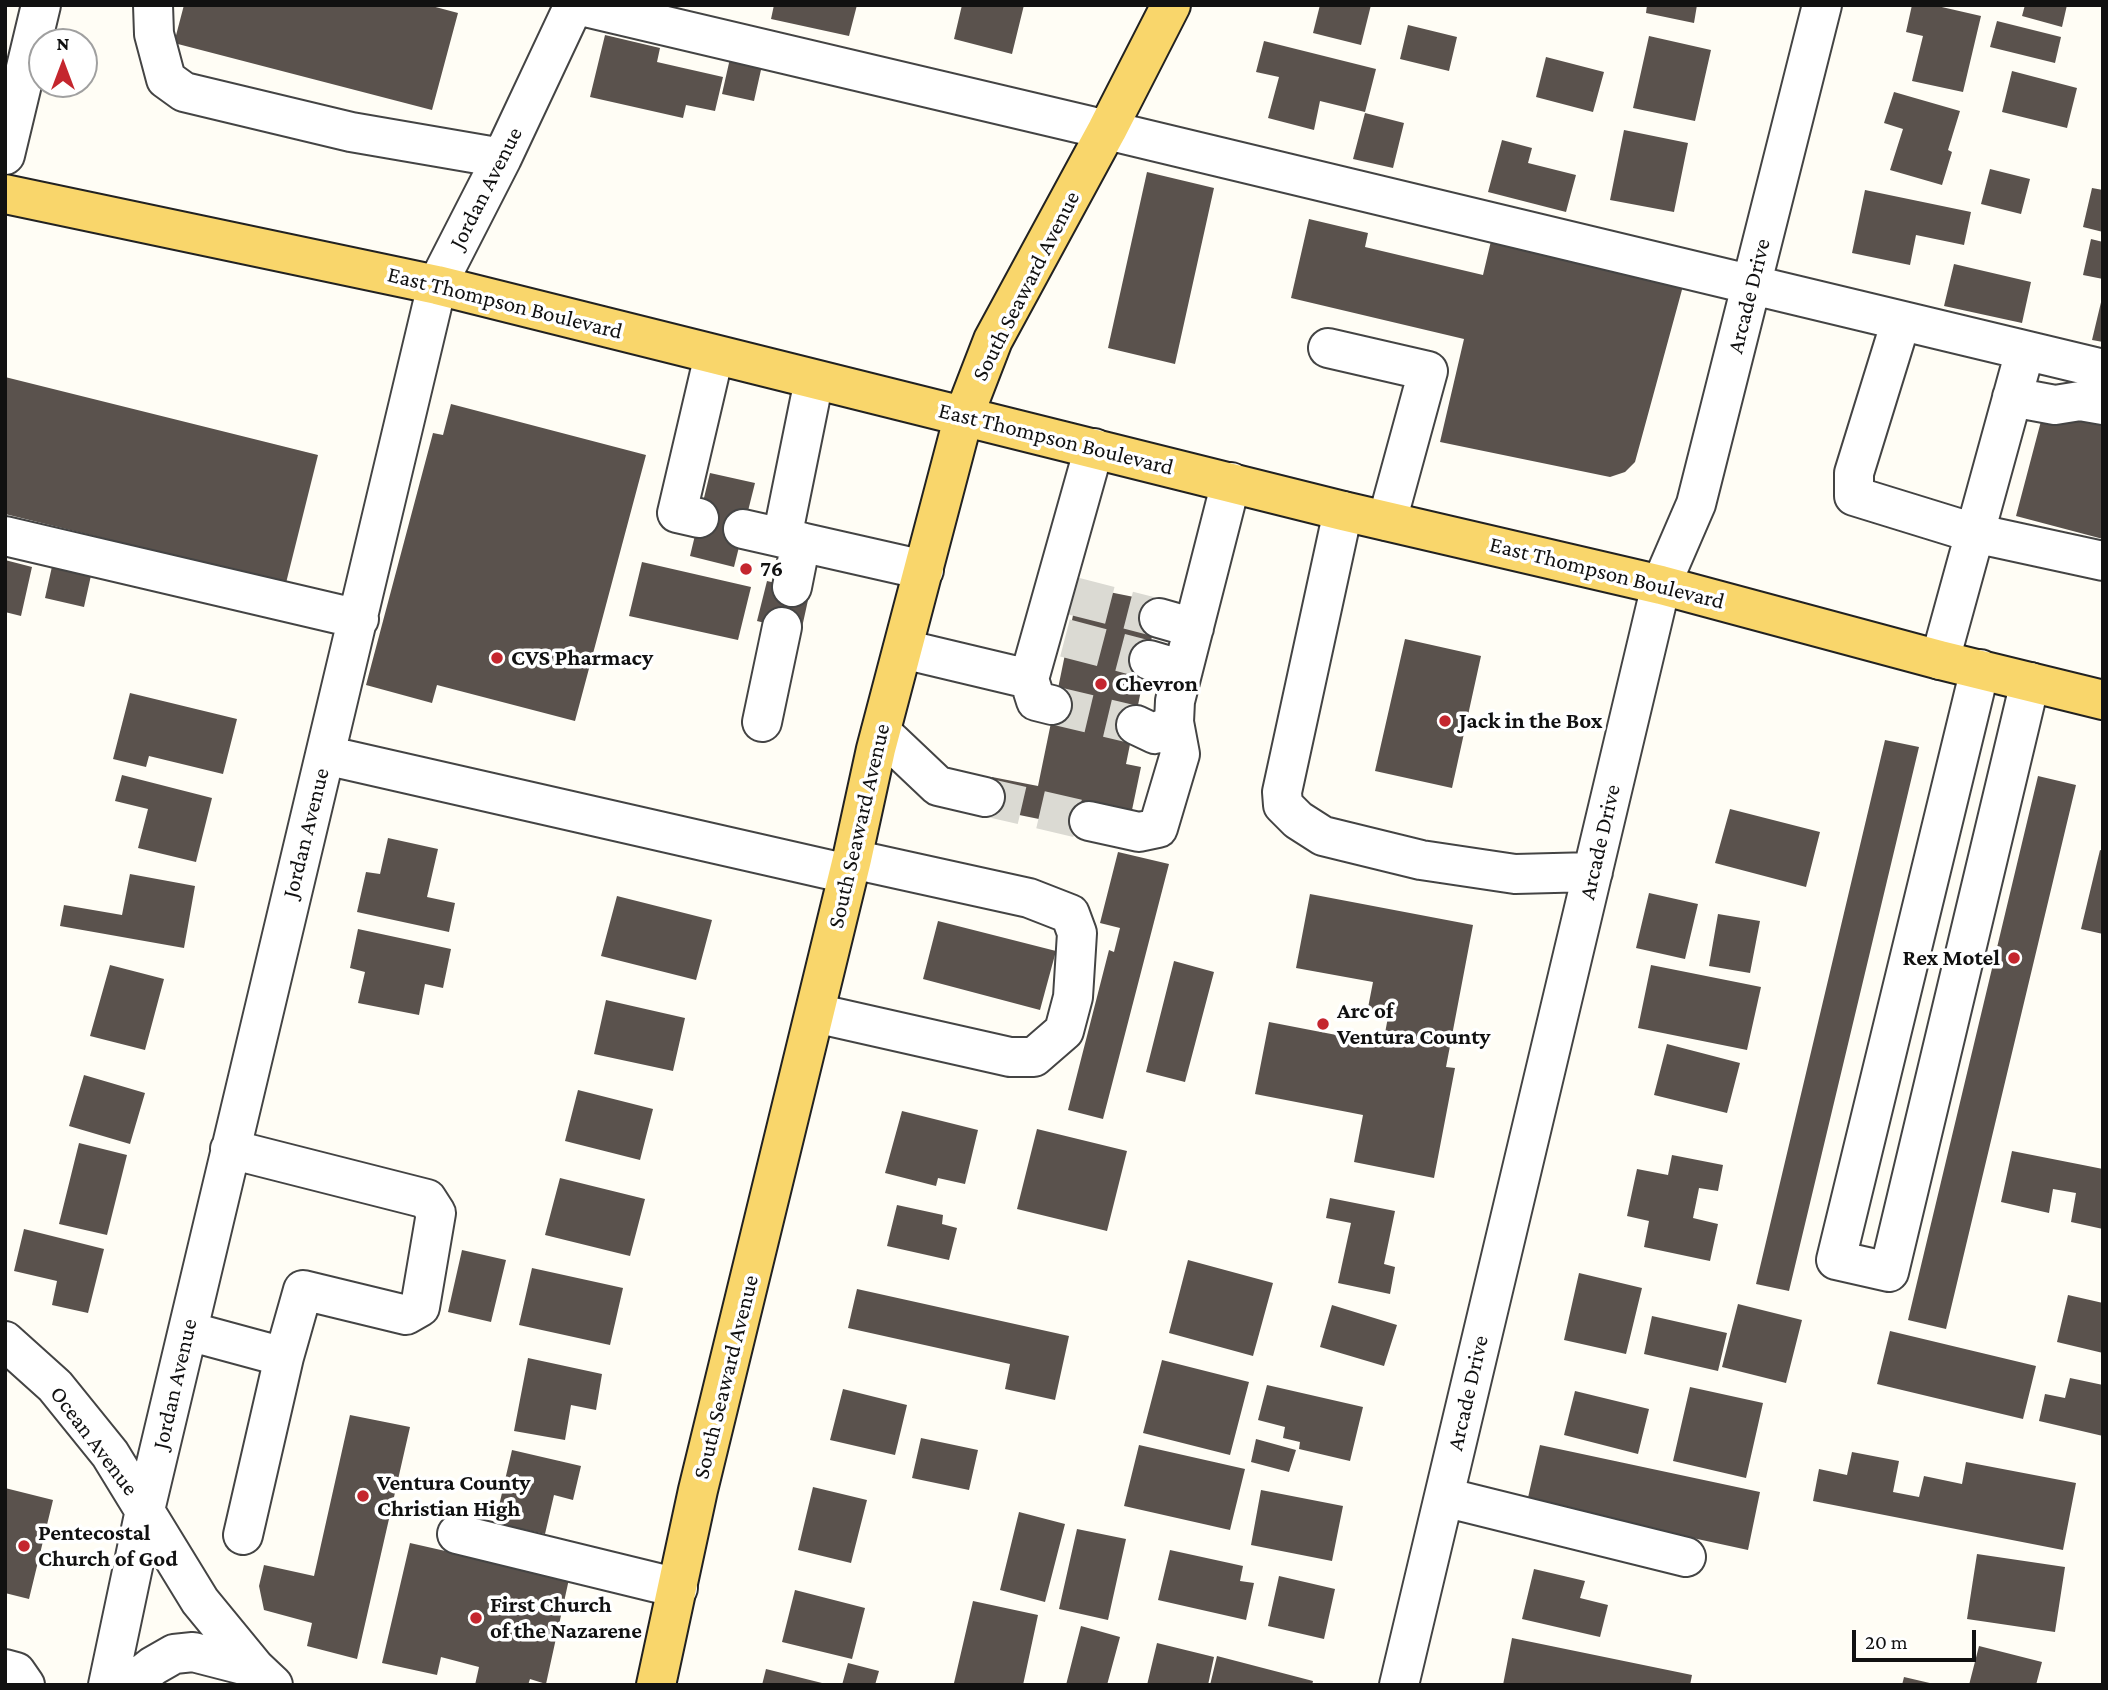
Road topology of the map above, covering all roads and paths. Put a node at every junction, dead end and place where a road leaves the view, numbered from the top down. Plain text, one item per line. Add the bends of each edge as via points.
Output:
1 (41, 5) edge
2 (153, 5) edge
3 (575, 5) edge
4 (1171, 5) edge
5 (1822, 5) edge
6 (1107, 130) junction
7 (5, 155) edge
8 (502, 158) junction
9 (5, 194) edge
10 (437, 285) junction
11 (1752, 286) junction
12 (1901, 321) junction
13 (1328, 348) dead end
14 (2025, 351) junction
15 (714, 355) junction
16 (2103, 369) edge
17 (814, 380) junction
18 (2012, 397) junction
19 (2103, 405) edge
20 (964, 415) junction
21 (1094, 448) junction
22 (1231, 482) junction
23 (1343, 511) junction
24 (699, 518) dead end
25 (1387, 521) junction
26 (743, 529) dead end
27 (1974, 533) junction
28 (5, 536) edge
29 (792, 540) junction
30 (2103, 561) edge
31 (924, 570) junction
32 (1661, 584) junction
33 (792, 587) dead end
34 (359, 619) junction
35 (782, 627) dead end
36 (903, 649) junction
37 (1940, 660) junction
38 (1980, 669) junction
39 (2030, 682) junction
40 (2103, 699) edge
41 (762, 722) dead end
42 (1174, 722) junction
43 (1136, 725) tunnel mouth
44 (881, 732) junction
45 (325, 755) junction
46 (985, 797) tunnel mouth
47 (1089, 821) tunnel mouth
48 (850, 867) junction
49 (1593, 872) junction
50 (815, 1013) junction
51 (230, 1149) junction
52 (188, 1331) junction
53 (5, 1341) edge
54 (284, 1357) junction
55 (1444, 1497) junction
56 (145, 1510) junction
57 (457, 1534) dead end
58 (243, 1535) dead end
59 (1686, 1557) dead end
60 (678, 1588) junction
61 (5, 1669) edge
62 (264, 1676) edge
63 (24, 1685) edge
64 (108, 1685) edge
65 (129, 1685) edge
66 (656, 1685) edge
67 (1399, 1685) edge

1 - 7 street
2 - 8 street via 154,34 166,79 184,92 351,132
3 - 6 street
3 - 8 street, Jordan Avenue
4 - 6 main road, South Seaward Avenue
5 - 11 street, Arcade Drive
6 - 11 street
6 - 20 main road, South Seaward Avenue via 993,340
8 - 10 street, Jordan Avenue
9 - 10 main road, East Thompson Boulevard
10 - 15 main road, East Thompson Boulevard
10 - 34 street, Jordan Avenue
11 - 12 street
11 - 32 street, Arcade Drive via 1696,505
12 - 14 street
12 - 27 street via 1854,473 1854,495
13 - 25 street via 1428,371
14 - 16 street
14 - 18 street
15 - 17 main road, East Thompson Boulevard
15 - 24 street via 677,513
17 - 20 main road, East Thompson Boulevard
17 - 29 street
18 - 19 street via 2054,405 2080,401
18 - 27 street
20 - 21 main road, East Thompson Boulevard
20 - 31 main road, South Seaward Avenue
21 - 22 main road, East Thompson Boulevard
21 - 36 street via 1040,692
22 - 23 main road, East Thompson Boulevard
22 - 42 street via 1177,623 1166,665 1175,701
23 - 25 main road, East Thompson Boulevard
23 - 49 street via 1282,792 1283,806 1323,836 1421,860 1515,874
25 - 32 main road, East Thompson Boulevard
26 - 29 street
27 - 30 street
27 - 37 street
28 - 34 street
29 - 31 street
29 - 33 street
31 - 36 main road, South Seaward Avenue
32 - 37 main road, East Thompson Boulevard
32 - 49 street, Arcade Drive
34 - 45 street, Jordan Avenue
35 - 41 street
36 - 44 main road, South Seaward Avenue
37 - 38 main road, East Thompson Boulevard
38 - 39 main road, East Thompson Boulevard
38 - 39 street via 1836,1260 1889,1272
39 - 40 main road, East Thompson Boulevard
42 - 43 street via 1155,734
42 - 47 street via 1180,754 1158,828 1139,832
44 - 46 street via 938,786
44 - 48 main road, South Seaward Avenue
45 - 48 street
45 - 51 street, Jordan Avenue
48 - 50 main road, South Seaward Avenue
48 - 50 street via 1029,898 1070,914 1077,933 1073,997 1064,1031 1034,1057 1010,1057
49 - 55 street, Arcade Drive
50 - 60 main road, South Seaward Avenue
51 - 52 street, Jordan Avenue
51 - 54 street via 427,1199 436,1213 420,1307 406,1315 303,1290
52 - 54 street
52 - 56 street, Jordan Avenue
53 - 56 street, Ocean Avenue via 55,1386 110,1454
54 - 58 street
55 - 59 street
55 - 67 street, Arcade Drive
56 - 62 street, Ocean Avenue via 200,1601
56 - 64 street, Jordan Avenue
57 - 60 street
60 - 66 main road, South Seaward Avenue
61 - 63 street via 16,1672
62 - 65 street via 193,1652 174,1654

